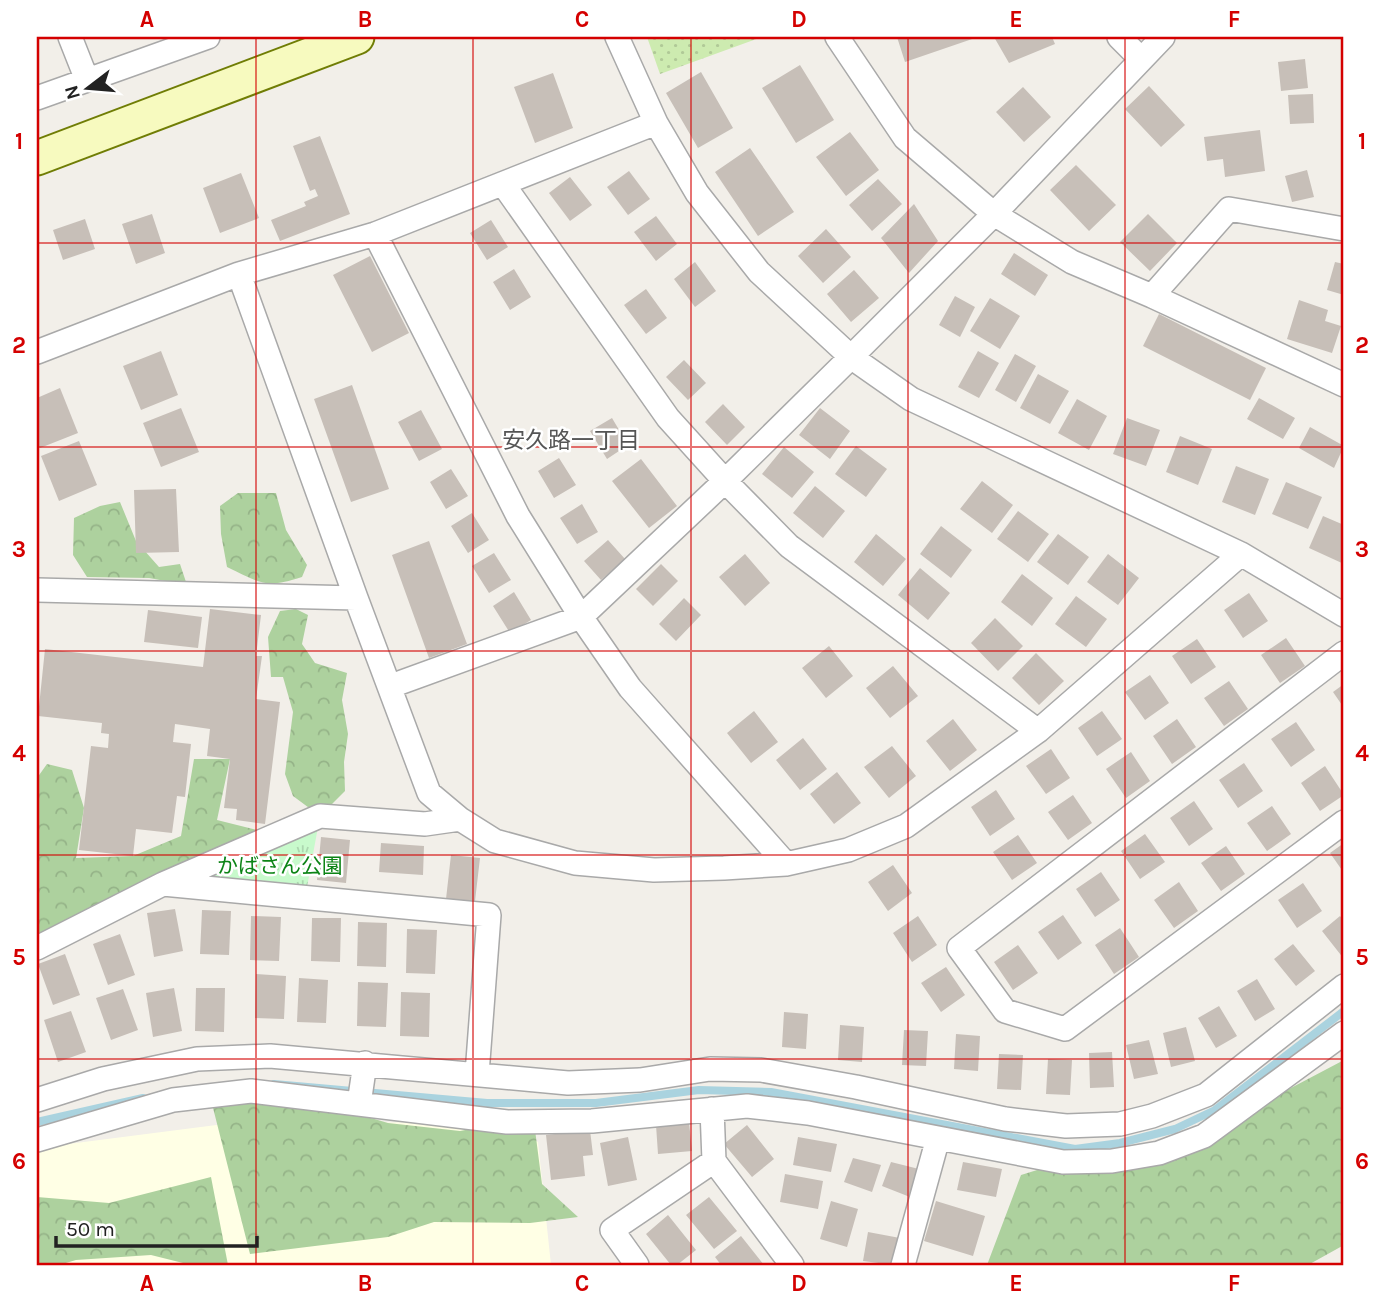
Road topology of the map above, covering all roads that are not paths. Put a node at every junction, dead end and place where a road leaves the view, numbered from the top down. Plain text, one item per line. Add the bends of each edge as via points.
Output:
1 (70, 37) edge
2 (208, 37) edge
3 (357, 37) edge
4 (617, 37) edge
5 (837, 37) edge
6 (1119, 37) edge
7 (1163, 37) edge
8 (1141, 59) junction
9 (86, 80) junction
10 (37, 98) edge
11 (656, 123) junction
12 (37, 158) edge
13 (503, 184) junction
14 (994, 214) junction
15 (1344, 229) edge
16 (375, 234) junction
17 (239, 274) junction
18 (1152, 296) junction
19 (37, 352) edge
20 (852, 357) junction
21 (1344, 385) edge
22 (725, 481) junction
23 (1241, 554) junction
24 (37, 590) edge
25 (356, 598) junction
26 (1344, 615) edge
27 (581, 617) junction
28 (1344, 653) edge
29 (391, 686) junction
30 (1038, 731) junction
31 (460, 819) junction
32 (1344, 822) edge
33 (786, 864) junction
34 (163, 884) junction
35 (37, 948) edge
36 (1344, 986) edge
37 (1344, 1033) edge
38 (365, 1063) junction
39 (477, 1074) junction
40 (37, 1100) edge
41 (359, 1104) junction
42 (712, 1109) junction
43 (1005, 1119) junction
44 (938, 1138) junction
45 (37, 1140) edge
46 (997, 1149) junction
47 (714, 1161) junction
48 (637, 1265) edge
49 (792, 1265) edge
50 (903, 1265) edge

1 - 9 street
2 - 9 street
3 - 12 street
4 - 11 street
5 - 14 street via 905,138
6 - 8 street
7 - 8 street
8 - 14 street
9 - 10 street
11 - 13 street
11 - 20 street via 697,193 759,272
13 - 16 street
13 - 22 street via 668,418
14 - 18 street via 1072,262
14 - 20 street
15 - 18 street via 1229,209
16 - 17 street
16 - 27 street via 518,516
17 - 19 street
17 - 25 street
18 - 21 street
20 - 22 street
20 - 23 street via 911,399
22 - 27 street
22 - 30 street via 789,545
23 - 26 street
23 - 30 street
24 - 25 street
25 - 29 street
27 - 29 street
27 - 33 street via 630,688
28 - 32 street via 959,948 1005,1011 1065,1029
29 - 31 street via 429,793
30 - 33 street via 906,826 848,850
31 - 33 street via 495,841 575,863 654,870
31 - 34 street via 425,824 320,816
34 - 35 street
34 - 39 street via 489,915
36 - 43 street via 1206,1095 1120,1124 1066,1126
37 - 46 street via 1204,1136 1159,1153 1112,1161 1063,1162
38 - 39 street
38 - 40 street via 270,1056 197,1059 103,1079
38 - 41 street
39 - 43 street via 568,1083 640,1080 710,1069 761,1070
41 - 42 street via 507,1122 592,1121
41 - 45 street via 251,1091 173,1100
42 - 44 street via 747,1106 808,1113
42 - 47 street
43 - 46 street
44 - 46 street
44 - 50 street
47 - 48 street via 612,1230
47 - 49 street

